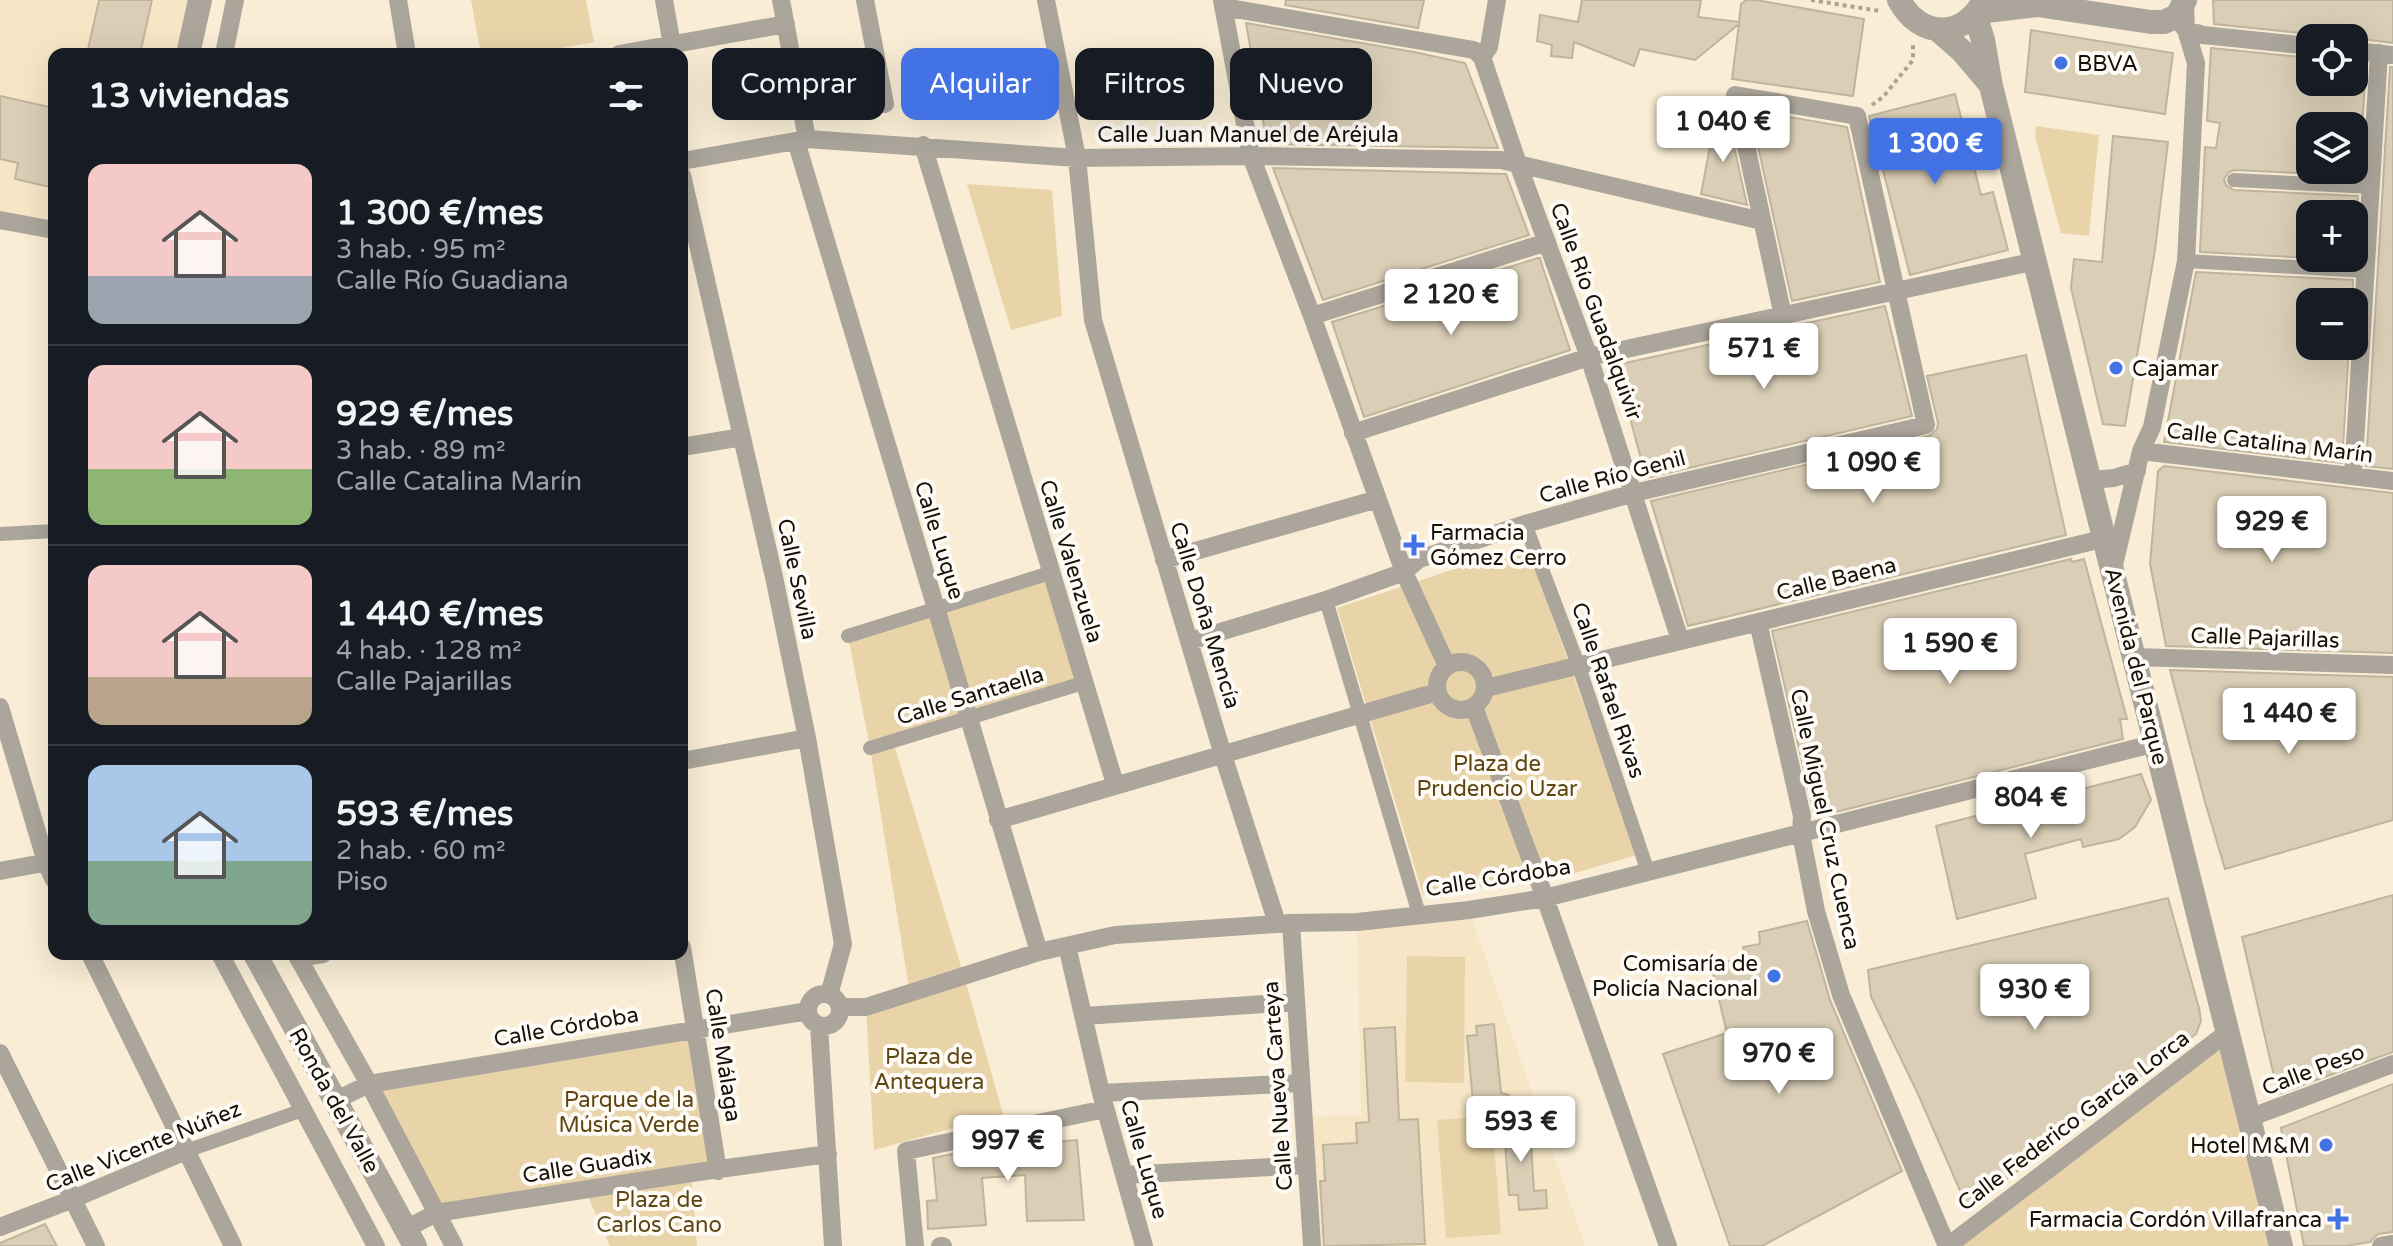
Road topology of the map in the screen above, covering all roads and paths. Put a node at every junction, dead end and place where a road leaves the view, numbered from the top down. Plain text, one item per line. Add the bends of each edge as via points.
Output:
1 (200, 0) edge
2 (235, 0) edge
3 (398, 0) edge
4 (664, 0) edge
5 (781, 0) edge
6 (865, 0) edge
7 (1046, 0) edge
8 (1497, 0) edge
9 (1811, 0) edge
10 (1223, 3) edge
11 (2032, 3) edge
12 (1979, 8) edge
13 (1906, 10) edge
14 (1872, 11) dead end
15 (2183, 12) edge
16 (786, 24) junction
17 (1938, 30) junction
18 (672, 45) junction
19 (2296, 45) edge
20 (189, 48) edge
21 (225, 48) edge
22 (406, 48) edge
23 (654, 48) edge
24 (874, 48) edge
25 (2386, 54) edge
26 (1482, 57) junction
27 (1991, 86) junction
28 (1857, 116) junction
29 (802, 140) junction
30 (923, 145) junction
31 (1251, 156) junction
32 (1077, 158) junction
33 (688, 160) edge
34 (1518, 164) junction
35 (2234, 180) dead end
36 (2372, 187) junction
37 (688, 201) edge
38 (0, 220) edge
39 (1762, 221) junction
40 (48, 229) edge
41 (1547, 242) junction
42 (2368, 243) edge
43 (2036, 261) junction
44 (2186, 261) junction
45 (2296, 267) edge
46 (2366, 272) edge
47 (1897, 291) junction
48 (1312, 316) junction
49 (1783, 316) junction
50 (1589, 357) junction
51 (1353, 433) junction
52 (742, 437) junction
53 (688, 446) edge
54 (2141, 451) junction
55 (2137, 471) junction
56 (2353, 476) junction
57 (2091, 480) junction
58 (2393, 481) edge
59 (1634, 493) junction
60 (1378, 499) junction
61 (1525, 524) junction
62 (48, 531) edge
63 (0, 534) edge
64 (2106, 538) junction
65 (1164, 560) junction
66 (2113, 569) junction
67 (1404, 572) junction
68 (1050, 573) junction
69 (1326, 600) junction
70 (935, 609) junction
71 (1758, 622) junction
72 (848, 636) dead end
73 (1680, 640) junction
74 (1190, 641) junction
75 (2135, 657) junction
76 (2393, 665) edge
77 (1447, 666) junction
78 (1579, 667) junction
79 (1083, 683) junction
80 (1486, 688) junction
81 (1437, 692) junction
82 (0, 707) edge
83 (1474, 707) junction
84 (1361, 714) junction
85 (969, 719) junction
86 (807, 738) junction
87 (2156, 743) junction
88 (870, 748) dead end
89 (1223, 755) junction
90 (688, 760) edge
91 (1115, 784) junction
92 (998, 820) junction
93 (1801, 834) junction
94 (48, 856) edge
95 (48, 862) edge
96 (0, 871) edge
97 (1648, 872) junction
98 (1545, 898) junction
99 (1419, 914) junction
100 (1284, 923) junction
101 (1067, 946) junction
102 (1039, 952) junction
103 (93, 960) edge
104 (223, 960) edge
105 (258, 960) edge
106 (299, 960) edge
107 (684, 960) edge
108 (834, 1001) junction
109 (1296, 1002) junction
110 (808, 1011) junction
111 (1084, 1016) junction
112 (819, 1026) junction
113 (695, 1029) junction
114 (2228, 1032) junction
115 (0, 1053) edge
116 (2393, 1064) edge
117 (1301, 1083) junction
118 (369, 1084) junction
119 (336, 1100) junction
120 (1103, 1101) junction
121 (303, 1110) junction
122 (2249, 1118) junction
123 (186, 1151) junction
124 (828, 1154) junction
125 (1307, 1165) junction
126 (718, 1171) junction
127 (1124, 1175) junction
128 (73, 1199) junction
129 (436, 1213) junction
130 (0, 1227) edge
131 (410, 1237) edge
132 (2393, 1244) edge
133 (96, 1246) edge
134 (233, 1246) edge
135 (376, 1246) edge
136 (454, 1246) edge
137 (833, 1246) edge
138 (915, 1246) edge
139 (1144, 1246) edge
140 (1312, 1246) edge
141 (1668, 1246) edge
142 (1948, 1246) edge
143 (2281, 1246) edge
144 (2381, 1246) edge

1 - 20 street
2 - 21 street
3 - 22 street
4 - 18 street
5 - 16 street, Calle Luque
6 - 24 street
7 - 32 street, Calle Doña Mencía
8 - 26 street via 1489,47
9 - 14 path
10 - 26 street via 1474,50
10 - 31 street
11 - 12 street
11 - 15 street via 2151,22
12 - 17 street via 1961,26
12 - 27 street, Avenida del Parque
13 - 17 street via 1925,27
13 - 28 path via 1913,60 1883,97
15 - 19 street via 2203,35
15 - 44 street via 2196,63
16 - 18 street
16 - 29 street, Calle Luque
17 - 27 street, Avenida del Parque
18 - 23 street
25 - 36 street
26 - 34 street, Calle Río Guadalquivir
27 - 43 street, Avenida del Parque
28 - 39 street via 1735,95
28 - 47 street
29 - 30 street, Calle Juan Manuel de Aréjula
29 - 33 street, Calle Juan Manuel de Aréjula
29 - 70 street, Calle Luque
30 - 32 street, Calle Juan Manuel de Aréjula
30 - 68 street, Calle Valenzuela
31 - 32 street, Calle Juan Manuel de Aréjula
31 - 34 street, Calle Juan Manuel de Aréjula
31 - 48 street
32 - 65 street, Calle Doña Mencía via 1093,320
34 - 39 street, Calle Juan Manuel de Aréjula
34 - 41 street, Calle Río Guadalquivir
35 - 36 street
36 - 42 street
37 - 52 street, Calle Sevilla
38 - 40 street
39 - 49 street
41 - 48 street
41 - 50 street, Calle Río Guadalquivir
43 - 47 street
43 - 57 street, Avenida del Parque
44 - 45 street
44 - 54 street via 2152,427
46 - 56 street
47 - 49 street
47 - 59 street, Calle Río Genil via 1926,425
48 - 51 street
49 - 50 street
50 - 51 street
50 - 59 street, Calle Río Guadalquivir
51 - 60 street
52 - 53 street
52 - 86 street, Calle Sevilla
54 - 55 street
54 - 56 street, Calle Catalina Marín
55 - 57 street
55 - 66 street
56 - 58 street, Calle Catalina Marín
57 - 64 street, Avenida del Parque
59 - 61 street, Calle Río Genil
59 - 73 street, Calle Río Guadalquivir
60 - 65 street
60 - 67 street
61 - 67 street, Calle Río Genil via 1419,559
61 - 78 street, Calle Rafael Rivas
62 - 63 street
64 - 66 street, Avenida del Parque
64 - 71 street, Calle Baena
65 - 74 street, Calle Doña Mencía
66 - 75 street, Avenida del Parque
67 - 69 street, Calle Río Genil
67 - 77 street
68 - 70 street
68 - 79 street, Calle Valenzuela
69 - 74 street, Calle Río Genil
69 - 84 street
70 - 72 street
70 - 85 street, Calle Luque
71 - 73 street, Calle Baena
71 - 93 street, Calle Miguel Cruz Cuenca via 1802,816
73 - 78 street, Calle Baena
74 - 89 street, Calle Doña Mencía
75 - 76 street, Calle Pajarillas
75 - 87 street, Avenida del Parque
77 - 80 street via 1462,662 1476,667
77 - 81 street via 1438,677
78 - 80 street, Calle Baena
78 - 97 street, Calle Rafael Rivas
79 - 85 street, Calle Santaella
79 - 91 street, Calle Valenzuela
80 - 83 street
81 - 83 street via 1451,709
81 - 84 street
82 - 94 street
83 - 98 street
84 - 89 street
84 - 99 street
85 - 88 street, Calle Santaella
85 - 92 street, Calle Luque
86 - 90 street
86 - 108 street, Calle Sevilla via 843,944
87 - 93 street, Calle Córdoba
87 - 114 street, Avenida del Parque
89 - 91 street
89 - 100 street, Calle Doña Mencía
91 - 92 street
92 - 102 street, Calle Luque
93 - 97 street, Calle Córdoba
93 - 142 street, Calle Miguel Cruz Cuenca via 1816,911 1841,995
95 - 96 street
97 - 98 street, Calle Córdoba
98 - 99 street, Calle Córdoba
98 - 141 street
99 - 100 street, Calle Córdoba
100 - 101 street, Calle Córdoba via 1115,935
100 - 109 street, Calle Nueva Carteya
101 - 102 street, Calle Córdoba
101 - 111 street, Calle Luque
102 - 108 street, Calle Córdoba via 866,1007
103 - 123 street
104 - 121 street, Ronda del Valle
105 - 119 street, Ronda del Valle
106 - 118 street, Ronda del Valle
107 - 113 street, Calle Málaga
108 - 110 street via 814,997
108 - 112 street via 838,1018
109 - 111 street
109 - 117 street, Calle Nueva Carteya
110 - 112 street
110 - 113 street, Calle Córdoba
111 - 120 street, Calle Luque
112 - 124 street
113 - 118 street, Calle Córdoba
113 - 126 street, Calle Málaga
114 - 122 street, Avenida del Parque
114 - 142 street, Calle Federico García Lorca
115 - 128 street
116 - 122 street, Calle Peso
117 - 120 street
117 - 125 street, Calle Nueva Carteya
118 - 119 street, Calle Córdoba
118 - 129 street, Ronda del Valle
119 - 131 street, Ronda del Valle
120 - 127 street, Calle Luque
120 - 138 street via 906,1151
121 - 123 street, Calle Vicente Núñez
121 - 135 street, Ronda del Valle
122 - 143 street, Avenida del Parque
123 - 128 street, Calle Vicente Núñez
123 - 134 street
124 - 126 street, Calle Guadix
124 - 137 street
125 - 127 street
125 - 140 street, Calle Nueva Carteya
126 - 129 street, Calle Guadix
127 - 139 street, Calle Luque
128 - 130 street, Calle Vicente Núñez
128 - 133 street
129 - 131 street, Calle Guadix
129 - 136 street, Ronda del Valle
132 - 144 street

